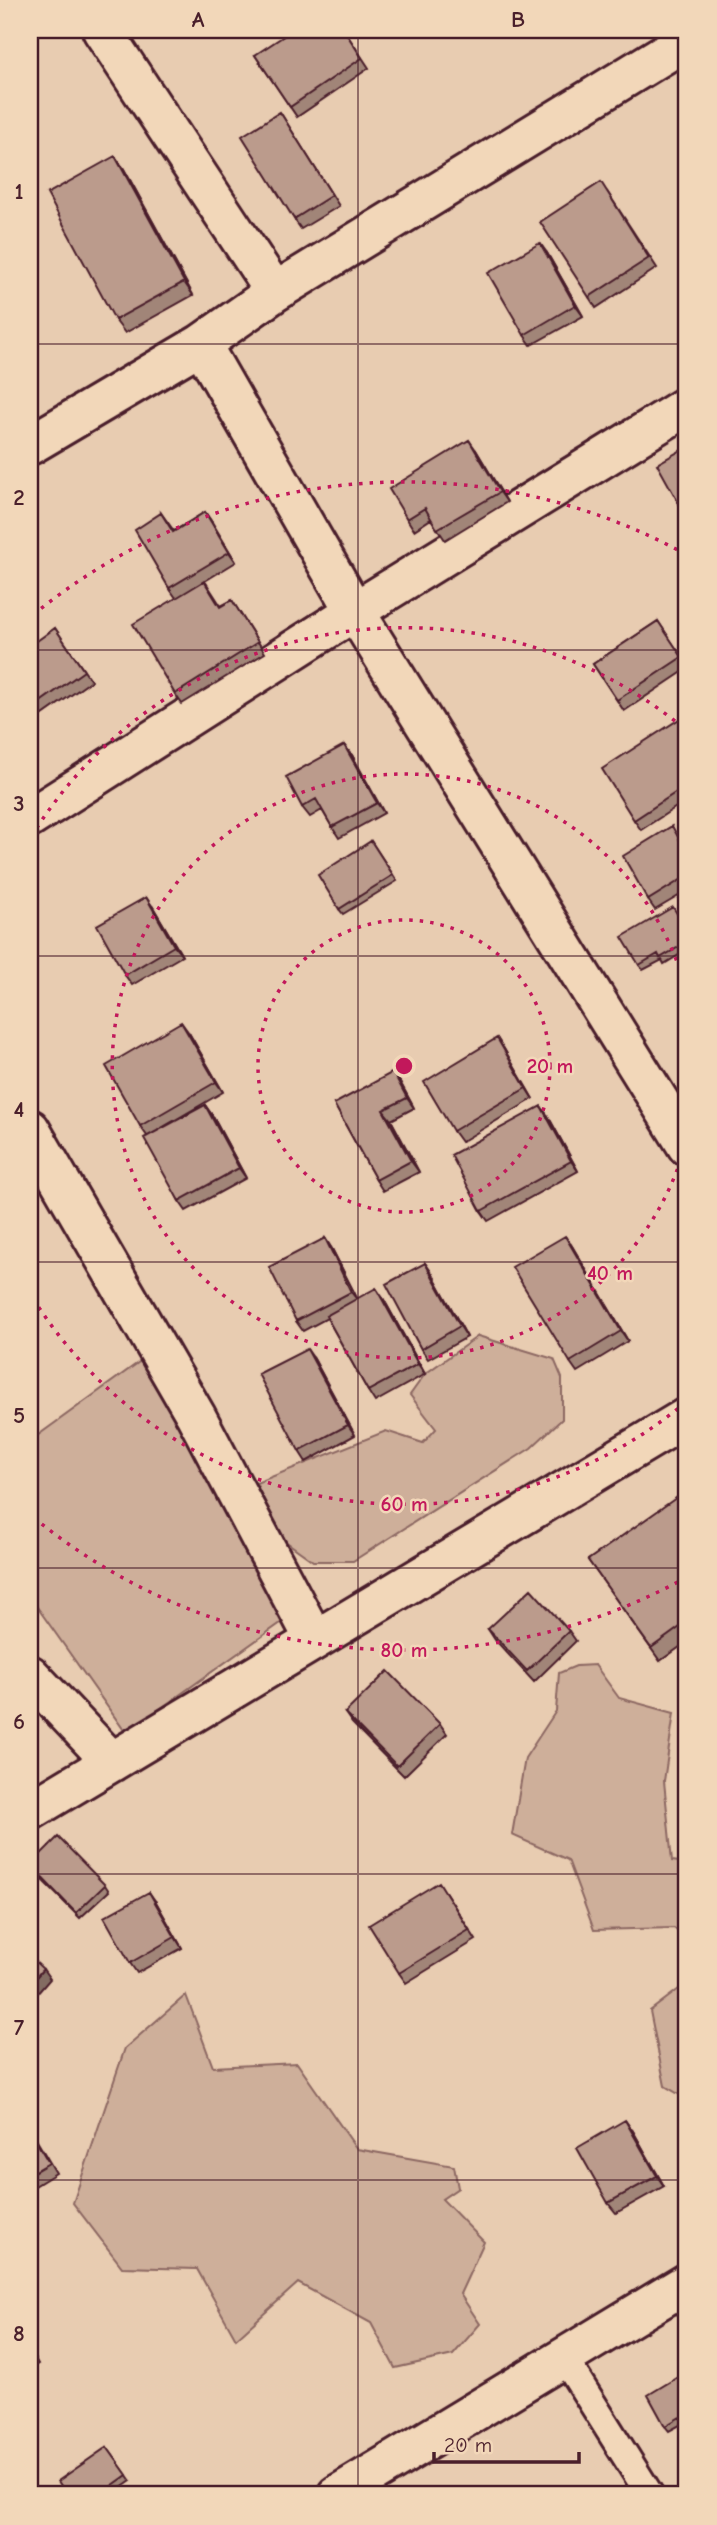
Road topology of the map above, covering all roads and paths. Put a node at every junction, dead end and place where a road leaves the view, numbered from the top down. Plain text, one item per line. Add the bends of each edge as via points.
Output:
1 (102, 30) edge
2 (687, 40) edge
3 (275, 292) junction
4 (201, 344) junction
5 (687, 406) edge
6 (30, 445) edge
7 (355, 611) junction
8 (30, 818) edge
9 (30, 1129) edge
10 (687, 1146) edge
11 (687, 1418) edge
12 (314, 1639) junction
13 (30, 1675) edge
14 (112, 1762) junction
15 (30, 1811) edge
16 (687, 2283) edge
17 (564, 2358) junction
18 (337, 2495) edge
19 (650, 2495) edge

1 - 3 street
2 - 3 street
3 - 4 street
4 - 6 street
4 - 7 street
5 - 7 street
7 - 8 street
7 - 10 street
9 - 12 street via 197,1416
11 - 12 street
12 - 14 street
13 - 14 street
14 - 15 street
16 - 17 street
17 - 18 street
17 - 19 lane

